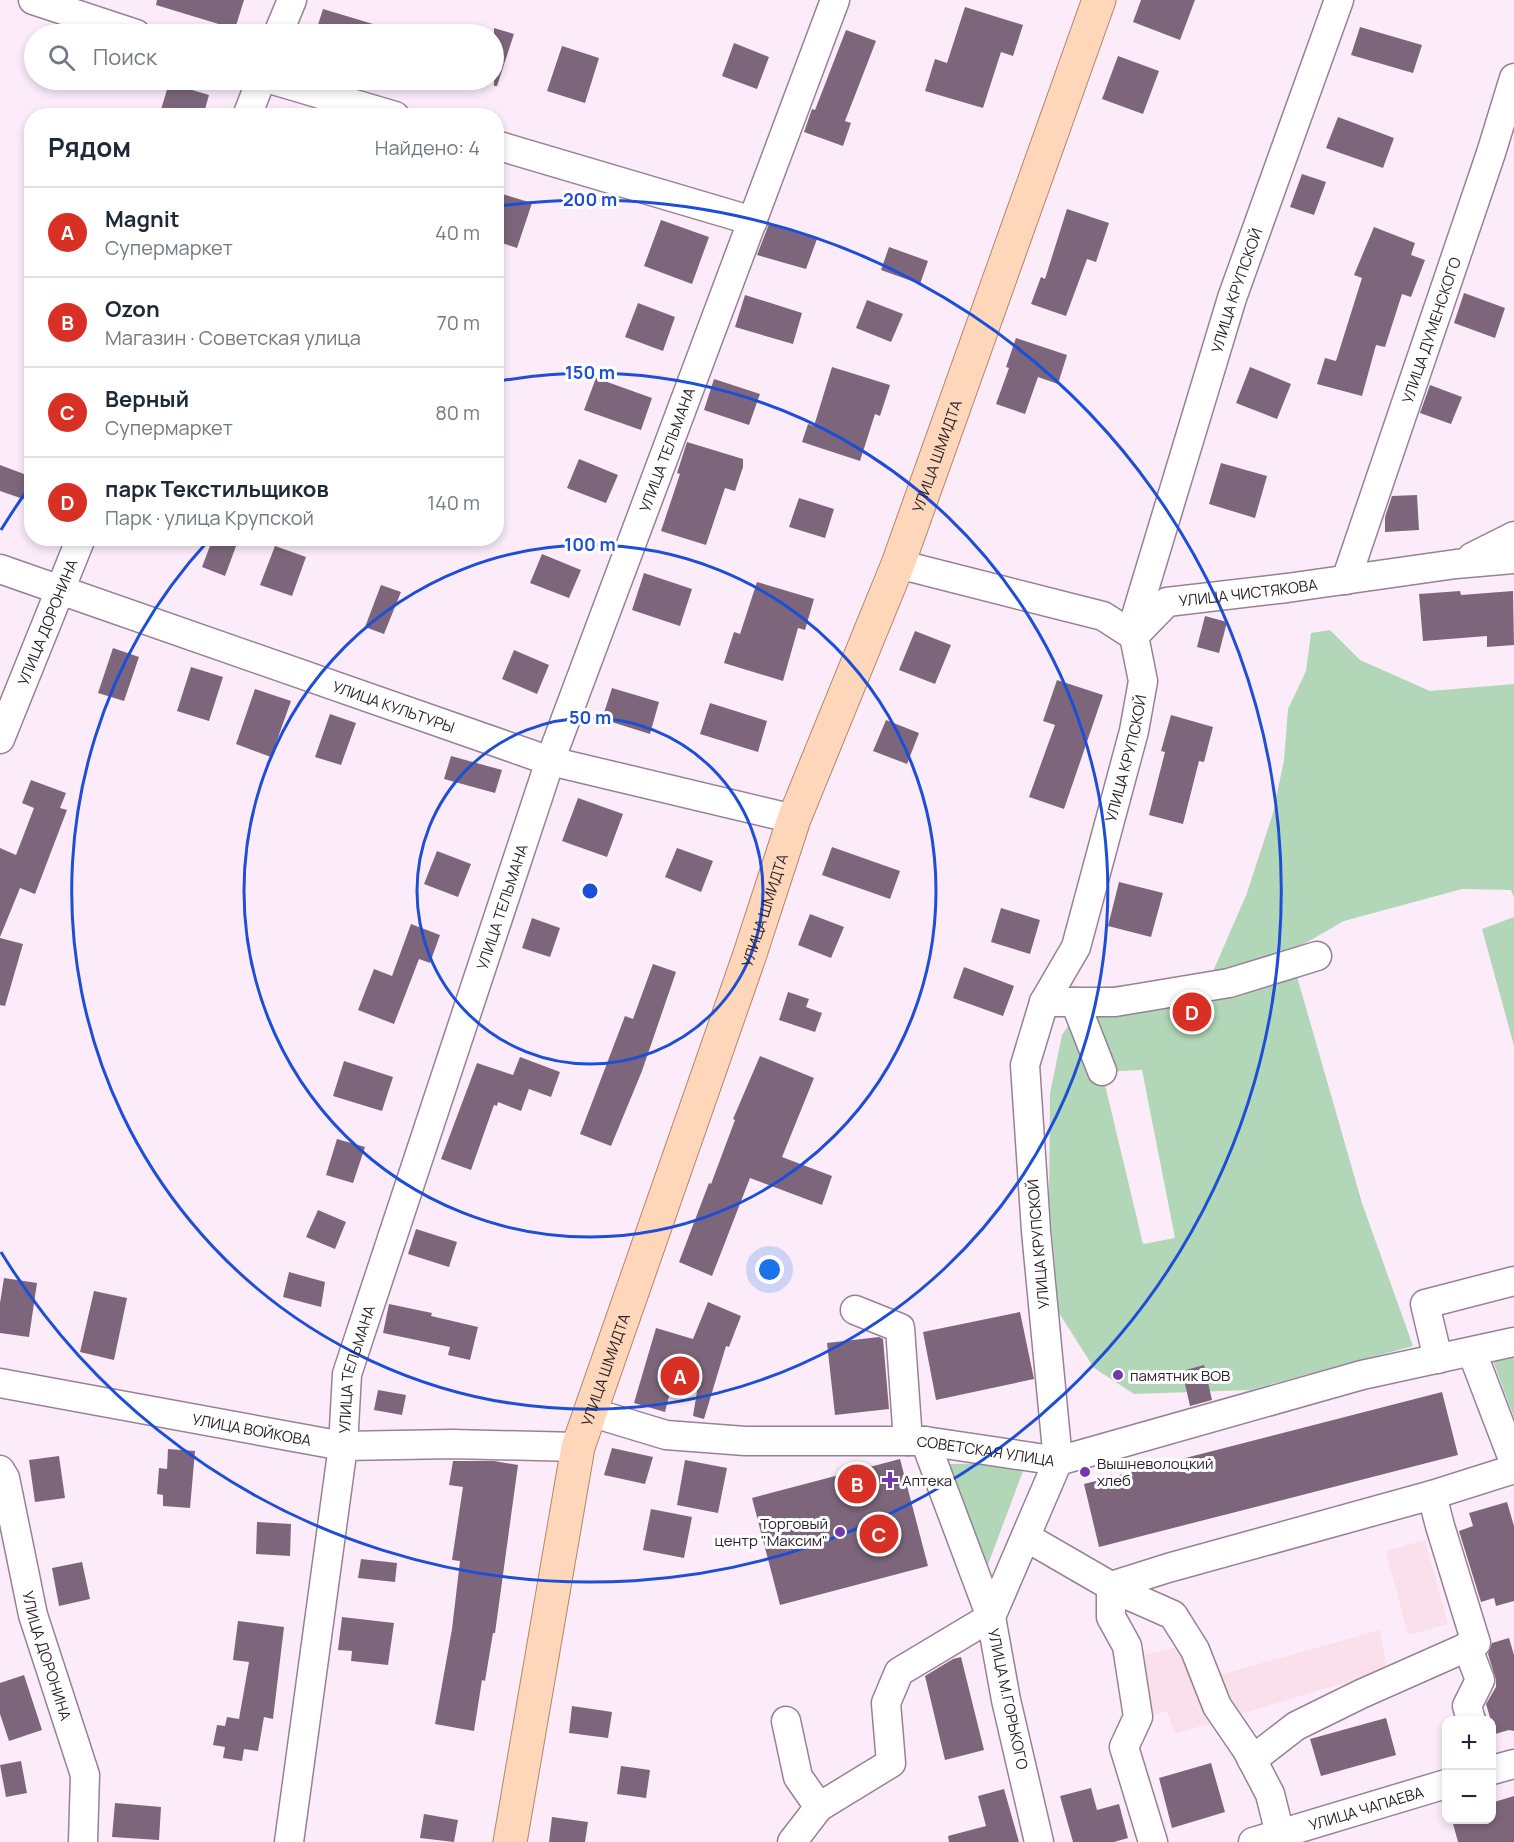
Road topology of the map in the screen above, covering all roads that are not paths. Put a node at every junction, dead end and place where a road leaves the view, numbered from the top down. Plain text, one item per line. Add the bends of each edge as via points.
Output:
1 (33, 0) edge
2 (292, 0) edge
3 (835, 0) edge
4 (1099, 0) edge
5 (1339, 0) edge
6 (106, 24) edge
7 (282, 24) edge
8 (1514, 78) edge
9 (257, 90) edge
10 (307, 90) edge
11 (250, 108) edge
12 (368, 108) edge
13 (504, 147) edge
14 (1502, 151) edge
15 (753, 221) junction
16 (1514, 536) edge
17 (78, 546) edge
18 (1514, 560) edge
19 (898, 564) junction
20 (1456, 564) junction
21 (0, 569) edge
22 (1346, 580) junction
23 (61, 591) junction
24 (1134, 636) junction
25 (0, 739) edge
26 (550, 761) junction
27 (794, 819) junction
28 (1317, 956) dead end
29 (1044, 1002) junction
30 (1075, 1002) junction
31 (1102, 1071) dead end
32 (1514, 1281) edge
33 (855, 1310) dead end
34 (1514, 1342) edge
35 (1472, 1352) junction
36 (1438, 1359) junction
37 (0, 1383) edge
38 (590, 1412) junction
39 (917, 1441) junction
40 (343, 1446) junction
41 (578, 1447) junction
42 (1058, 1461) junction
43 (1514, 1462) edge
44 (1514, 1469) edge
45 (0, 1470) edge
46 (1432, 1495) junction
47 (1026, 1537) junction
48 (1110, 1586) junction
49 (991, 1617) junction
50 (1467, 1646) junction
51 (1470, 1716) edge
52 (786, 1721) dead end
53 (1252, 1760) junction
54 (1514, 1764) edge
55 (1496, 1769) edge
56 (1442, 1785) edge
57 (819, 1808) junction
58 (1280, 1834) junction
59 (83, 1842) edge
60 (289, 1842) edge
61 (510, 1842) edge
62 (792, 1842) edge
63 (1039, 1842) edge
64 (1153, 1842) edge
65 (1253, 1842) edge

1 - 6 street
2 - 7 street
3 - 15 street, УЛИЦА ТЕЛЬМАНА
4 - 19 main road, УЛИЦА ШМИДТА
5 - 24 street, УЛИЦА КРУПСКОЙ via 1232,298 1136,616
8 - 14 street, УЛИЦА ДУМЕНСКОГО
9 - 11 street
10 - 12 street
13 - 15 street
14 - 22 street, УЛИЦА ДУМЕНСКОГО
15 - 26 street, УЛИЦА ТЕЛЬМАНА
16 - 20 street
17 - 23 street, УЛИЦА ДОРОНИНА
18 - 20 street, УЛИЦА ЧИСТЯКОВА
19 - 24 street via 1103,616
19 - 27 main road, УЛИЦА ШМИДТА
20 - 22 street, УЛИЦА ЧИСТЯКОВА
21 - 23 street, УЛИЦА КУЛЬТУРЫ
22 - 24 street, УЛИЦА ЧИСТЯКОВА via 1167,603
23 - 25 street, УЛИЦА ДОРОНИНА
23 - 26 street, УЛИЦА КУЛЬТУРЫ
24 - 29 street, УЛИЦА КРУПСКОЙ via 1143,681 1134,731 1076,947
26 - 27 street, УЛИЦА КУЛЬТУРЫ
26 - 40 street, УЛИЦА ТЕЛЬМАНА via 347,1374
27 - 38 main road, УЛИЦА ШМИДТА
28 - 30 street via 1229,983 1115,1002
29 - 30 street
29 - 42 street, УЛИЦА КРУПСКОЙ via 1025,1065
30 - 31 street
32 - 36 street via 1425,1305
33 - 39 street via 900,1328
34 - 35 street, СОВЕТСКАЯ УЛИЦА
35 - 36 street, СОВЕТСКАЯ УЛИЦА
35 - 43 street
36 - 42 street, СОВЕТСКАЯ УЛИЦА via 1362,1375
37 - 40 street, УЛИЦА ВОЙКОВА
38 - 39 street, СОВЕТСКАЯ УЛИЦА via 666,1435 745,1441
38 - 41 main road, УЛИЦА ШМИДТА
39 - 42 street, СОВЕТСКАЯ УЛИЦА
39 - 49 street
40 - 41 street, УЛИЦА ВОЙКОВА
40 - 60 street, УЛИЦА ТЕЛЬМАНА
41 - 61 main road, УЛИЦА ШМИДТА
42 - 47 street, УЛИЦА М.ГОРЬКОГО
44 - 46 street
45 - 59 street, УЛИЦА ДОРОНИНА via 5,1478 33,1615 85,1775
46 - 48 street
46 - 50 street via 1476,1643
47 - 48 street
47 - 49 street, УЛИЦА М.ГОРЬКОГО
48 - 53 street via 1173,1615 1195,1650 1217,1706
48 - 64 street via 1111,1617 1127,1646 1137,1717 1124,1748
49 - 57 street via 899,1672 886,1703 891,1763
49 - 63 street, УЛИЦА М.ГОРЬКОГО
50 - 51 street via 1480,1680 1467,1706
50 - 53 street via 1296,1726
52 - 57 street via 798,1777
53 - 58 street via 1270,1794
54 - 55 street
56 - 58 street, УЛИЦА ЧАПАЕВА
57 - 62 street
58 - 65 street, УЛИЦА ЧАПАЕВА

